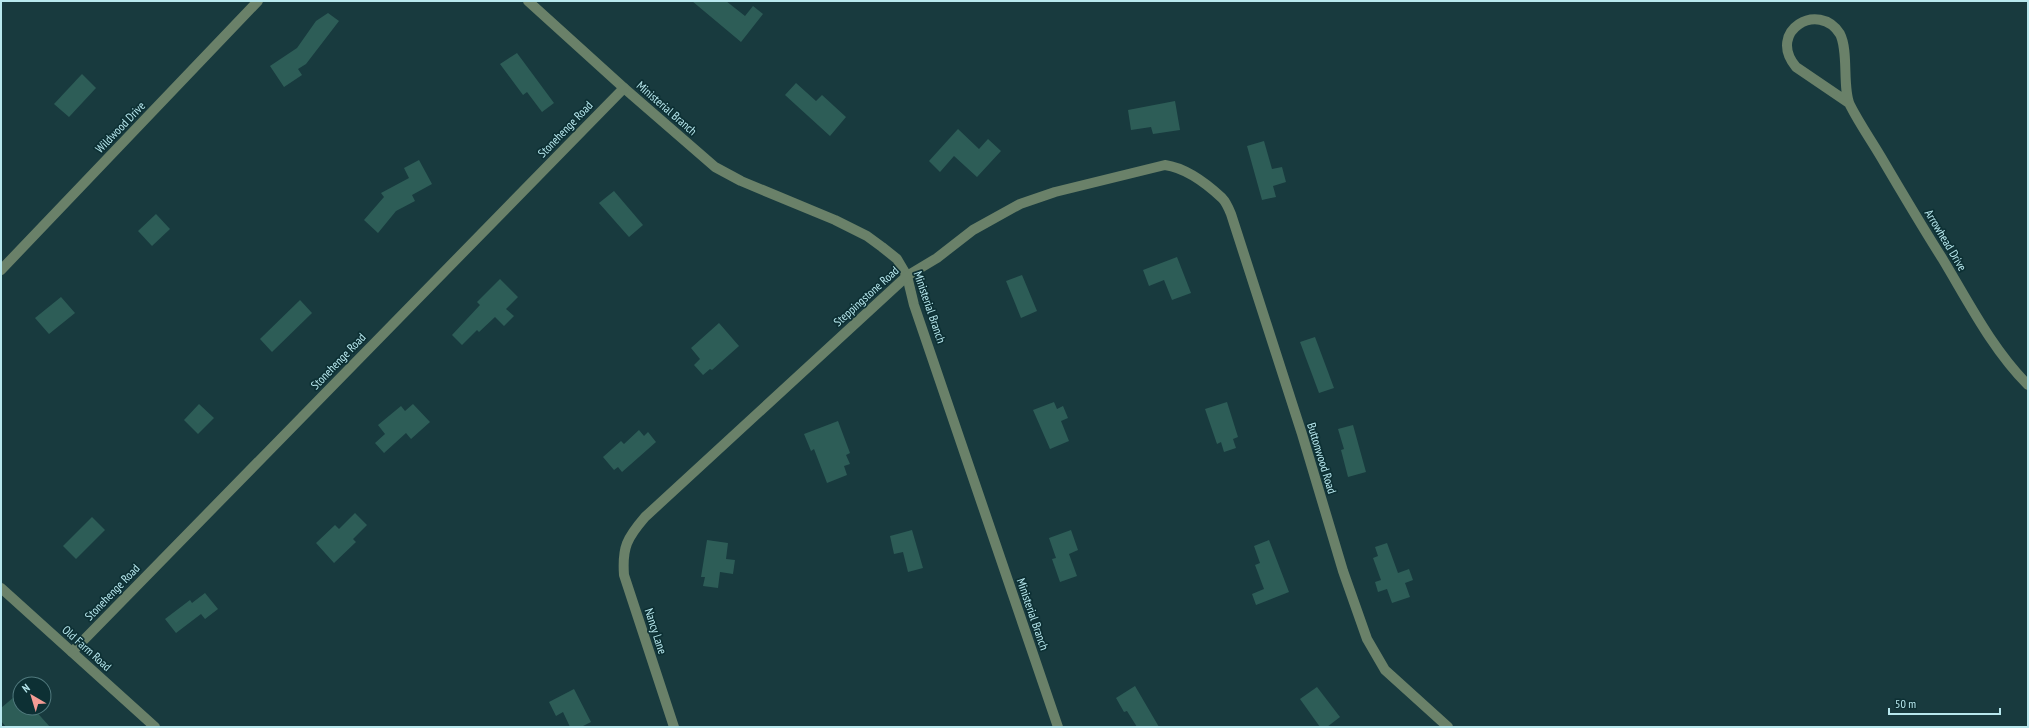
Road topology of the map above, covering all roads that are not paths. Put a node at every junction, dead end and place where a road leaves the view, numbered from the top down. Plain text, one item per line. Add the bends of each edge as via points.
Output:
1 (258, 1) edge
2 (528, 1) edge
3 (624, 88) junction
4 (1849, 103) junction
5 (1199, 180) joint
6 (1, 270) edge
7 (907, 276) junction
8 (2028, 385) edge
9 (627, 541) joint
10 (1, 588) edge
11 (72, 652) junction
12 (155, 727) edge
13 (674, 727) edge
14 (1058, 727) edge
15 (1448, 727) edge

1 - 6 street, Wildwood Drive
2 - 3 street, Ministerial Branch
3 - 7 street, Ministerial Branch via 715,167 741,181 867,236 897,259
3 - 11 street, Stonehenge Road
4 - 4 street, Arrowhead Drive via 1841,36 1829,21 1820,18 1801,21 1791,30 1787,43 1790,60 1796,67
4 - 8 street, Arrowhead Drive via 1995,345
5 - 7 street, Steppingstone Road via 1182,168 1165,165 1037,198 988,220 937,258
5 - 15 street, Buttonwood Road via 1223,198 1231,214 1343,571 1367,639 1384,670
7 - 9 street, Steppingstone Road via 645,516
7 - 14 street, Ministerial Branch via 914,305
9 - 13 street, Nancy Lane via 623,557 624,575
10 - 11 street, Old Farm Road
11 - 12 street, Old Farm Road

